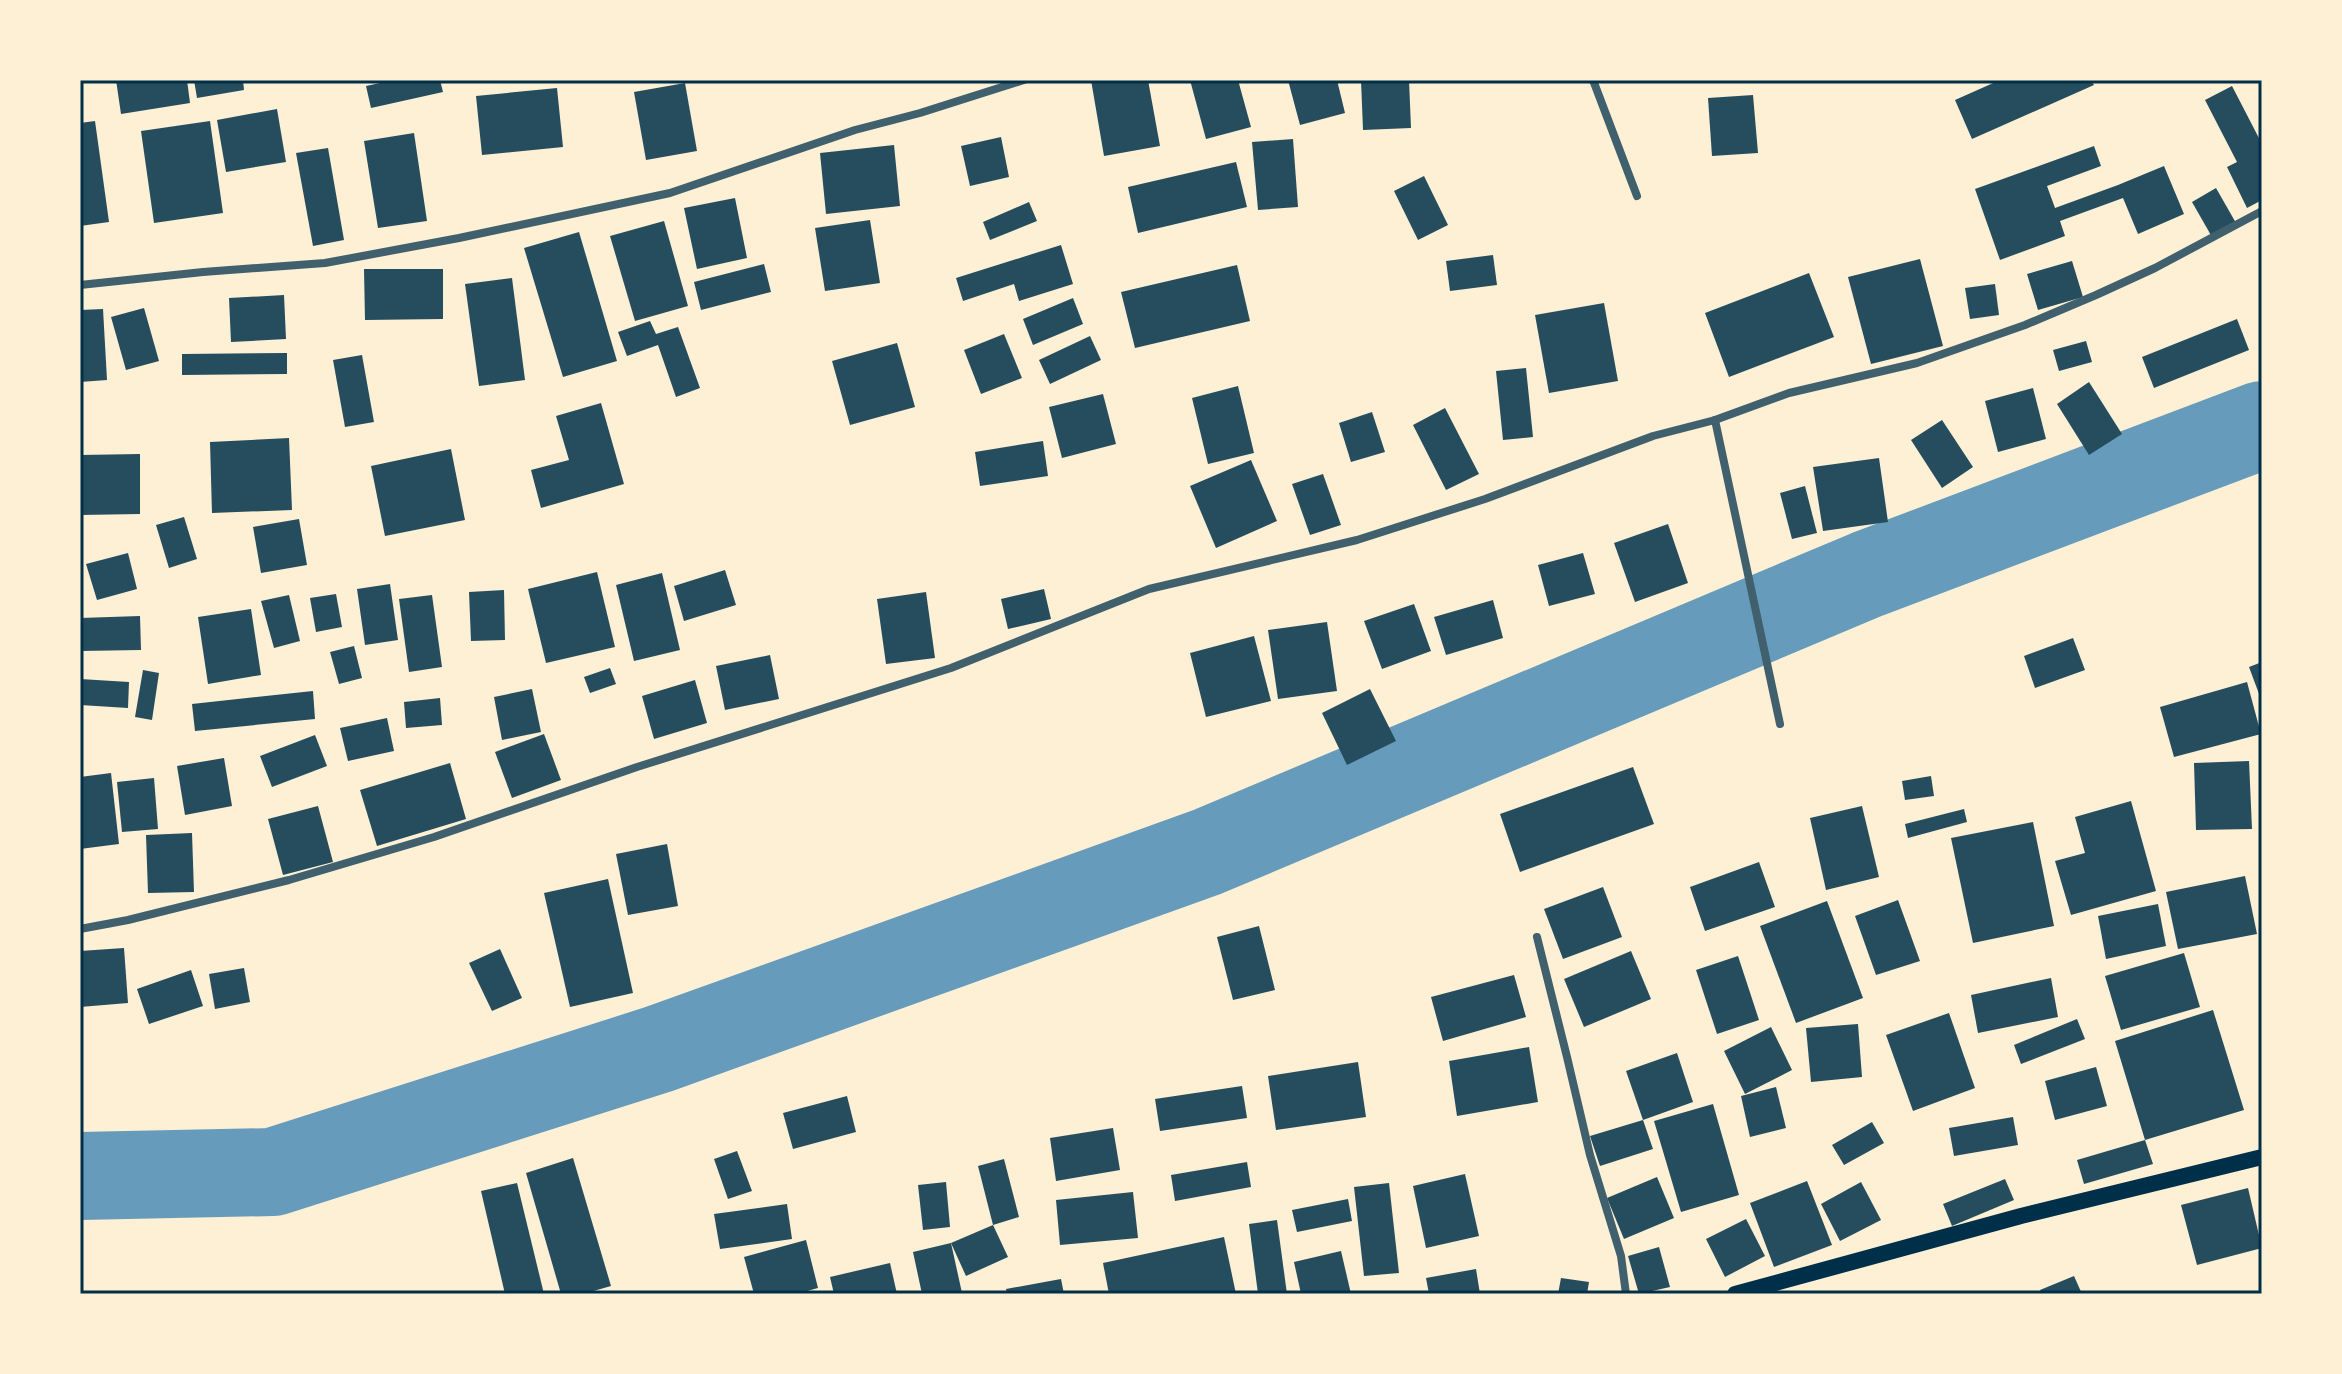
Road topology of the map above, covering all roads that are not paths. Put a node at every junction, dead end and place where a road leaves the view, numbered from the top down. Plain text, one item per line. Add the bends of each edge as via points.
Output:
1 (1024, 80) edge
2 (1593, 80) edge
3 (1637, 196) dead end
4 (2262, 211) edge
5 (80, 285) edge
6 (1715, 420) junction
7 (1780, 724) dead end
8 (80, 929) edge
9 (1537, 937) dead end
10 (2262, 1157) edge
11 (1626, 1294) edge
12 (1735, 1294) edge

1 - 5 street via 670,193 325,263
2 - 3 street
4 - 6 street via 2155,268 2025,325 1917,363 1789,393
6 - 7 street
6 - 8 street via 1653,436 1357,540 1149,589 951,668 434,837 289,880
9 - 11 street via 1590,1155 1621,1256
10 - 12 main road

